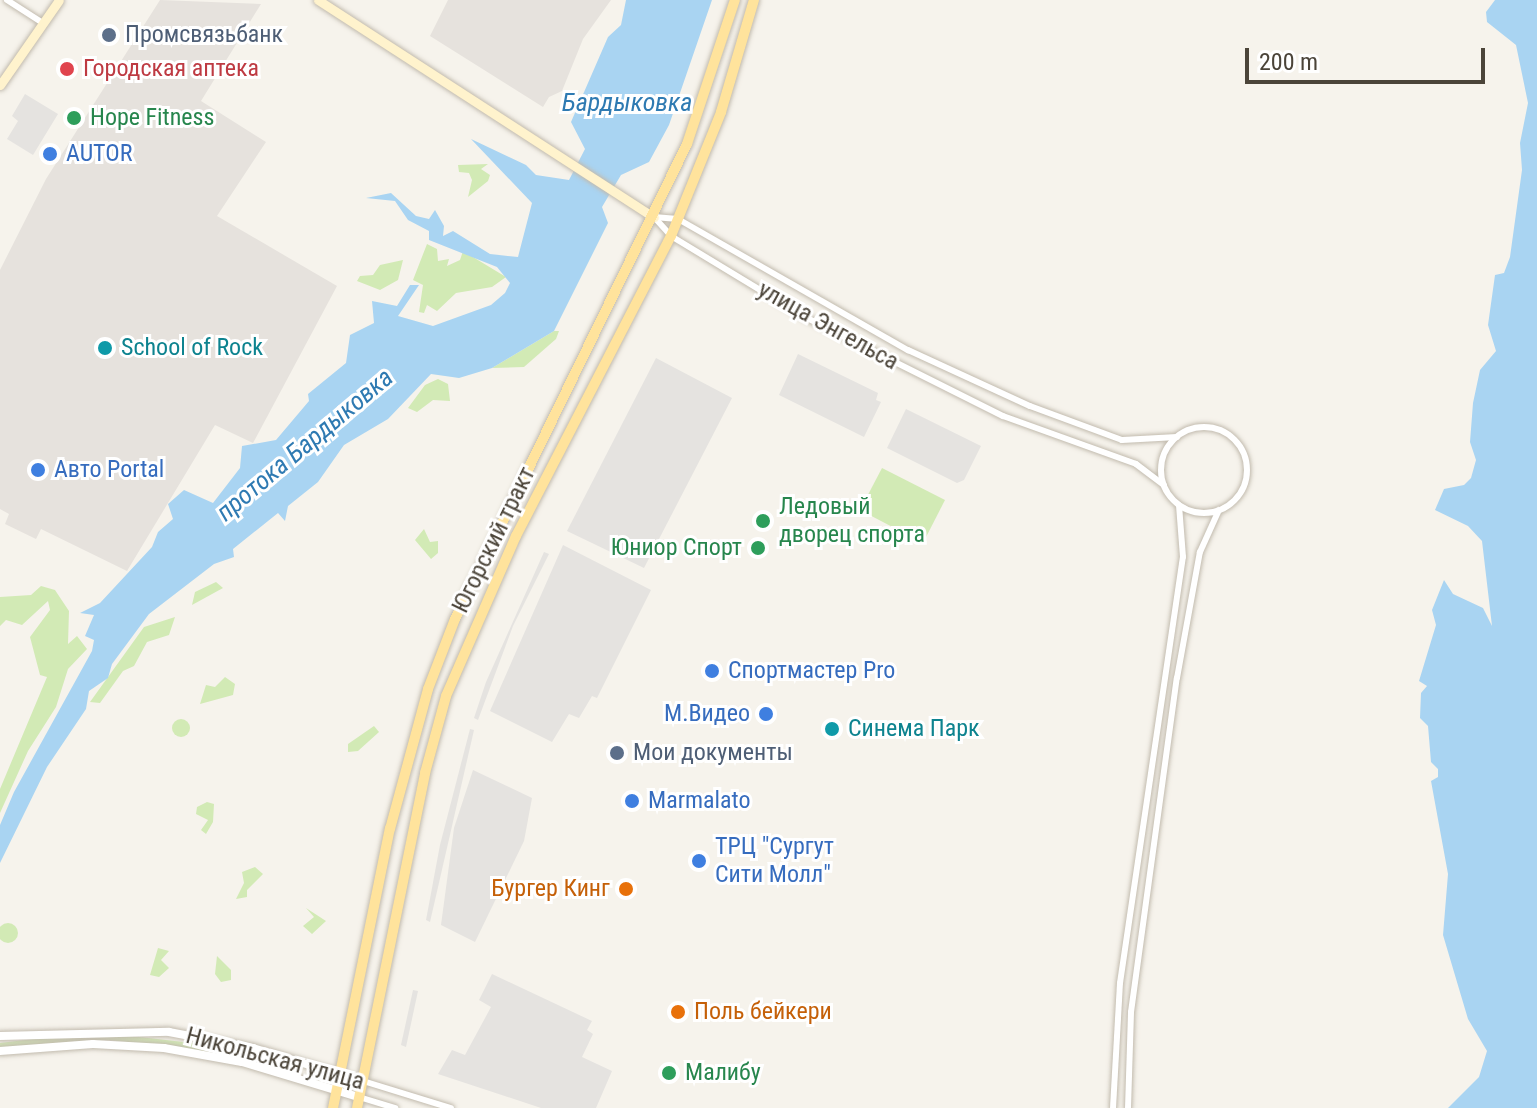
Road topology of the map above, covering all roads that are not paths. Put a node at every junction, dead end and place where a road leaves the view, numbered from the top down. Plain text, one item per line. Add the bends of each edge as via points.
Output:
1 (7, 0) edge
2 (59, 0) edge
3 (318, 0) edge
4 (735, 0) edge
5 (754, 0) edge
6 (43, 23) junction
7 (0, 85) edge
8 (654, 217) junction
9 (678, 219) junction
10 (671, 236) junction
11 (1016, 400) junction
12 (1012, 419) junction
13 (1177, 437) junction
14 (1164, 485) junction
15 (1179, 505) junction
16 (1219, 510) junction
17 (0, 1036) edge
18 (0, 1051) edge
19 (340, 1074) junction
20 (362, 1081) junction
21 (337, 1091) junction
22 (358, 1103) edge
23 (333, 1108) edge
24 (395, 1108) edge
25 (451, 1108) edge
26 (1113, 1108) edge
27 (1128, 1108) edge

1 - 6 street
2 - 6 main road
3 - 8 main road, улица Энгельса
4 - 8 main road, Югорский тракт via 709,87
5 - 9 main road, Югорский тракт via 721,112
6 - 7 main road
8 - 9 street, улица Энгельса
8 - 10 street, улица Энгельса
8 - 19 main road, Югорский тракт via 455,619 428,689 390,829
9 - 10 main road, Югорский тракт
9 - 11 street, улица Энгельса via 908,350
10 - 12 street, улица Энгельса via 805,317
10 - 20 main road, Югорский тракт via 516,536 446,696 425,773
11 - 12 street
11 - 13 street, улица Энгельса via 1122,440
12 - 14 street, улица Энгельса via 1136,464
13 - 14 street via 1162,462
13 - 16 street via 1212,428 1241,449 1245,485
14 - 15 street
15 - 16 street via 1197,512
15 - 26 street via 1183,557 1120,983
16 - 27 street via 1200,552 1177,678 1131,1012
17 - 19 street, Никольская улица via 169,1032 253,1048
18 - 21 street, Никольская улица via 93,1044 164,1048 242,1062
19 - 20 street, Никольская улица
19 - 21 main road, Югорский тракт
20 - 22 main road, Югорский тракт
20 - 25 street, Никольская улица
21 - 22 street, Никольская улица
21 - 23 main road, Югорский тракт
22 - 24 street, Никольская улица

